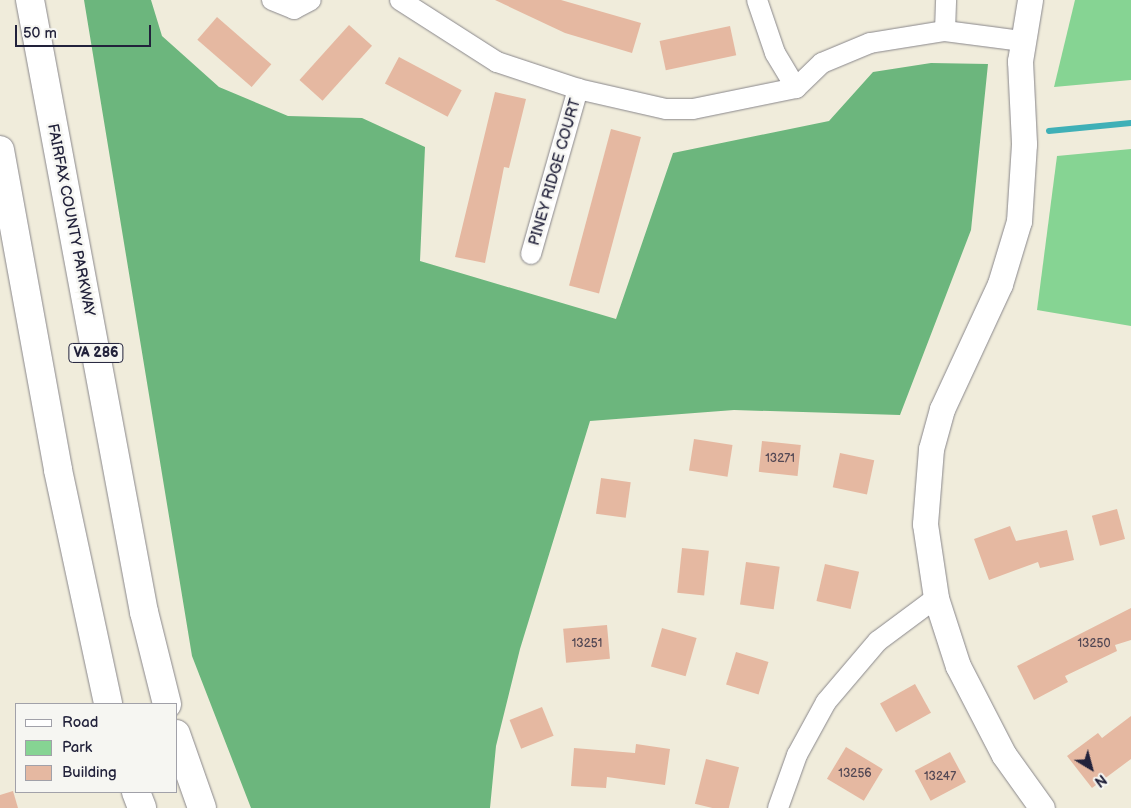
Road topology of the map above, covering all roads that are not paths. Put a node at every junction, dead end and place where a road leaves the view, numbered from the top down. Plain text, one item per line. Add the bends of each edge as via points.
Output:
1 (30, 0) edge
2 (272, 0) edge
3 (312, 0) edge
4 (400, 0) edge
5 (756, 0) edge
6 (946, 0) edge
7 (1030, 0) edge
8 (946, 31) junction
9 (1022, 41) junction
10 (796, 88) junction
11 (578, 89) junction
12 (0, 150) edge
13 (531, 254) dead end
14 (936, 598) junction
15 (108, 703) edge
16 (167, 703) edge
17 (178, 740) edge
18 (136, 793) edge
19 (142, 808) edge
20 (202, 808) edge
21 (778, 808) edge
22 (1042, 808) edge

1 - 16 highway, FAIRFAX COUNTY PARKWAY / VA 286 via 144,612
2 - 3 street via 294,9
4 - 11 street via 476,51
5 - 10 street via 775,53
6 - 8 street
7 - 9 street
8 - 9 street
8 - 10 street via 843,51 822,63
9 - 14 street via 1024,144 1019,221 1000,284 942,409 930,457 925,524
10 - 11 street via 693,109 666,109
11 - 13 street, PINEY RIDGE COURT
12 - 15 highway via 64,498
14 - 21 street via 878,641 850,670 808,733
14 - 22 street via 948,640 979,711
17 - 20 highway
18 - 19 highway

